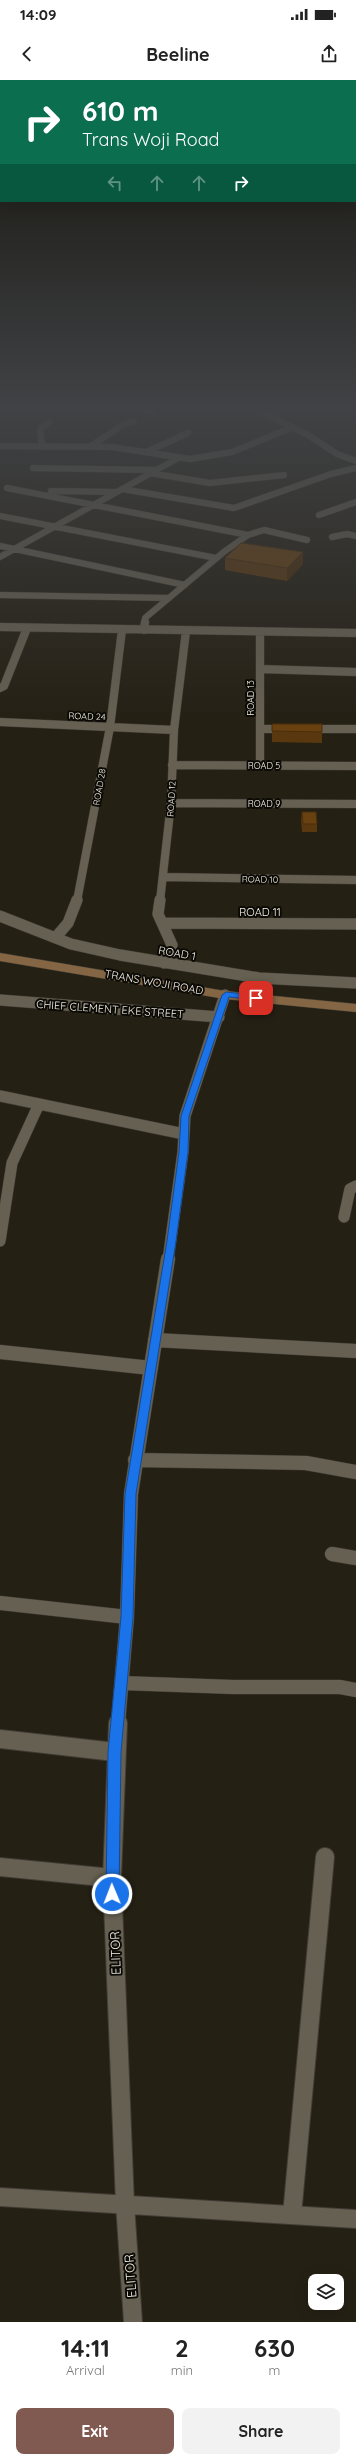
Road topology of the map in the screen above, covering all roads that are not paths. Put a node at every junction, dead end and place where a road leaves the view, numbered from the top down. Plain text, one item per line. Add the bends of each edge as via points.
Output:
1 (82, 512) edge
2 (127, 512) edge
3 (329, 512) edge
4 (319, 515) dead end
5 (0, 516) edge
6 (55, 527) junction
7 (248, 535) junction
8 (356, 536) edge
9 (332, 538) dead end
10 (306, 540) dead end
11 (0, 546) edge
12 (14, 549) junction
13 (0, 557) edge
14 (216, 558) junction
15 (185, 585) junction
16 (0, 594) edge
17 (169, 598) junction
18 (0, 627) edge
19 (27, 628) junction
20 (122, 630) junction
21 (144, 630) junction
22 (186, 631) junction
23 (260, 632) junction
24 (356, 633) edge
25 (260, 669) junction
26 (356, 672) edge
27 (0, 688) edge
28 (0, 722) edge
29 (110, 727) junction
30 (260, 729) junction
31 (356, 729) edge
32 (174, 730) junction
33 (260, 764) junction
34 (172, 765) junction
35 (356, 766) edge
36 (171, 803) junction
37 (356, 804) edge
38 (164, 878) junction
39 (356, 880) edge
40 (0, 916) edge
41 (163, 923) junction
42 (356, 924) edge
43 (56, 937) junction
44 (0, 948) edge
45 (0, 957) edge
46 (164, 963) junction
47 (356, 983) edge
48 (226, 995) junction
49 (356, 998) edge
50 (0, 1000) edge
51 (356, 1008) edge
52 (219, 1017) junction
53 (0, 1096) edge
54 (39, 1104) junction
55 (184, 1134) junction
56 (356, 1186) edge
57 (344, 1217) dead end
58 (0, 1241) edge
59 (155, 1340) junction
60 (356, 1351) edge
61 (0, 1352) edge
62 (151, 1368) junction
63 (135, 1460) junction
64 (356, 1472) edge
65 (332, 1554) dead end
66 (356, 1558) edge
67 (0, 1602) edge
68 (127, 1617) junction
69 (122, 1683) junction
70 (356, 1690) edge
71 (0, 1739) edge
72 (115, 1752) junction
73 (325, 1857) dead end
74 (0, 1867) edge
75 (112, 1878) junction
76 (0, 2198) edge
77 (125, 2204) junction
78 (292, 2215) junction
79 (356, 2219) edge
80 (133, 2322) edge

1 - 6 street
2 - 7 street
3 - 4 street
5 - 6 street
6 - 12 street
6 - 14 street
7 - 10 street via 262,530
7 - 14 street
8 - 9 street via 346,534
11 - 12 street
12 - 13 street
12 - 15 street
14 - 15 street
15 - 17 street
16 - 17 street
17 - 21 street via 145,618
18 - 19 street
19 - 20 street
19 - 27 street via 4,686
20 - 21 street
20 - 29 street, ROAD 28
21 - 22 street
22 - 23 street
22 - 32 street, ROAD 12
23 - 24 street
23 - 25 street, ROAD 13
25 - 26 street
25 - 30 street, ROAD 13
28 - 29 street, ROAD 24
29 - 32 street, ROAD 24
29 - 43 street, ROAD 28 via 79,896 68,923
30 - 31 street
30 - 33 street, ROAD 13
32 - 34 street, ROAD 12
33 - 34 street, ROAD 5
33 - 35 street, ROAD 5
34 - 36 street, ROAD 12
36 - 37 street, ROAD 9
36 - 38 street, ROAD 12
38 - 39 street, ROAD 10
38 - 41 street, ROAD 12 via 158,914
40 - 43 street, ROAD 1
41 - 42 street, ROAD 11
41 - 46 street, ROAD 12 via 172,945
43 - 46 street, ROAD 1 via 71,944
44 - 49 main road, TRANS WOJI ROAD via 144,972
45 - 48 main road, TRANS WOJI ROAD
46 - 47 street, ROAD 1 via 259,978
48 - 51 main road, TRANS WOJI ROAD
48 - 52 street, ELITOR
50 - 52 street, CHIEF CLEMENT EKE STREET via 75,1008
52 - 55 street, ELITOR via 189,1100
53 - 54 street
54 - 55 street
54 - 58 street via 12,1164
55 - 59 street, ELITOR
56 - 57 street via 350,1189
59 - 60 street
59 - 62 street, ELITOR
61 - 62 street
62 - 63 street, ELITOR
63 - 64 street via 306,1463
63 - 68 street, ELITOR via 131,1494
65 - 66 street
67 - 68 street
68 - 69 street, ELITOR
69 - 70 street via 340,1687
69 - 72 street, ELITOR
71 - 72 street
72 - 75 street, ELITOR
73 - 78 street
74 - 75 street
75 - 77 street, ELITOR
76 - 77 street
77 - 78 street
77 - 80 street, ELITOR
78 - 79 street

